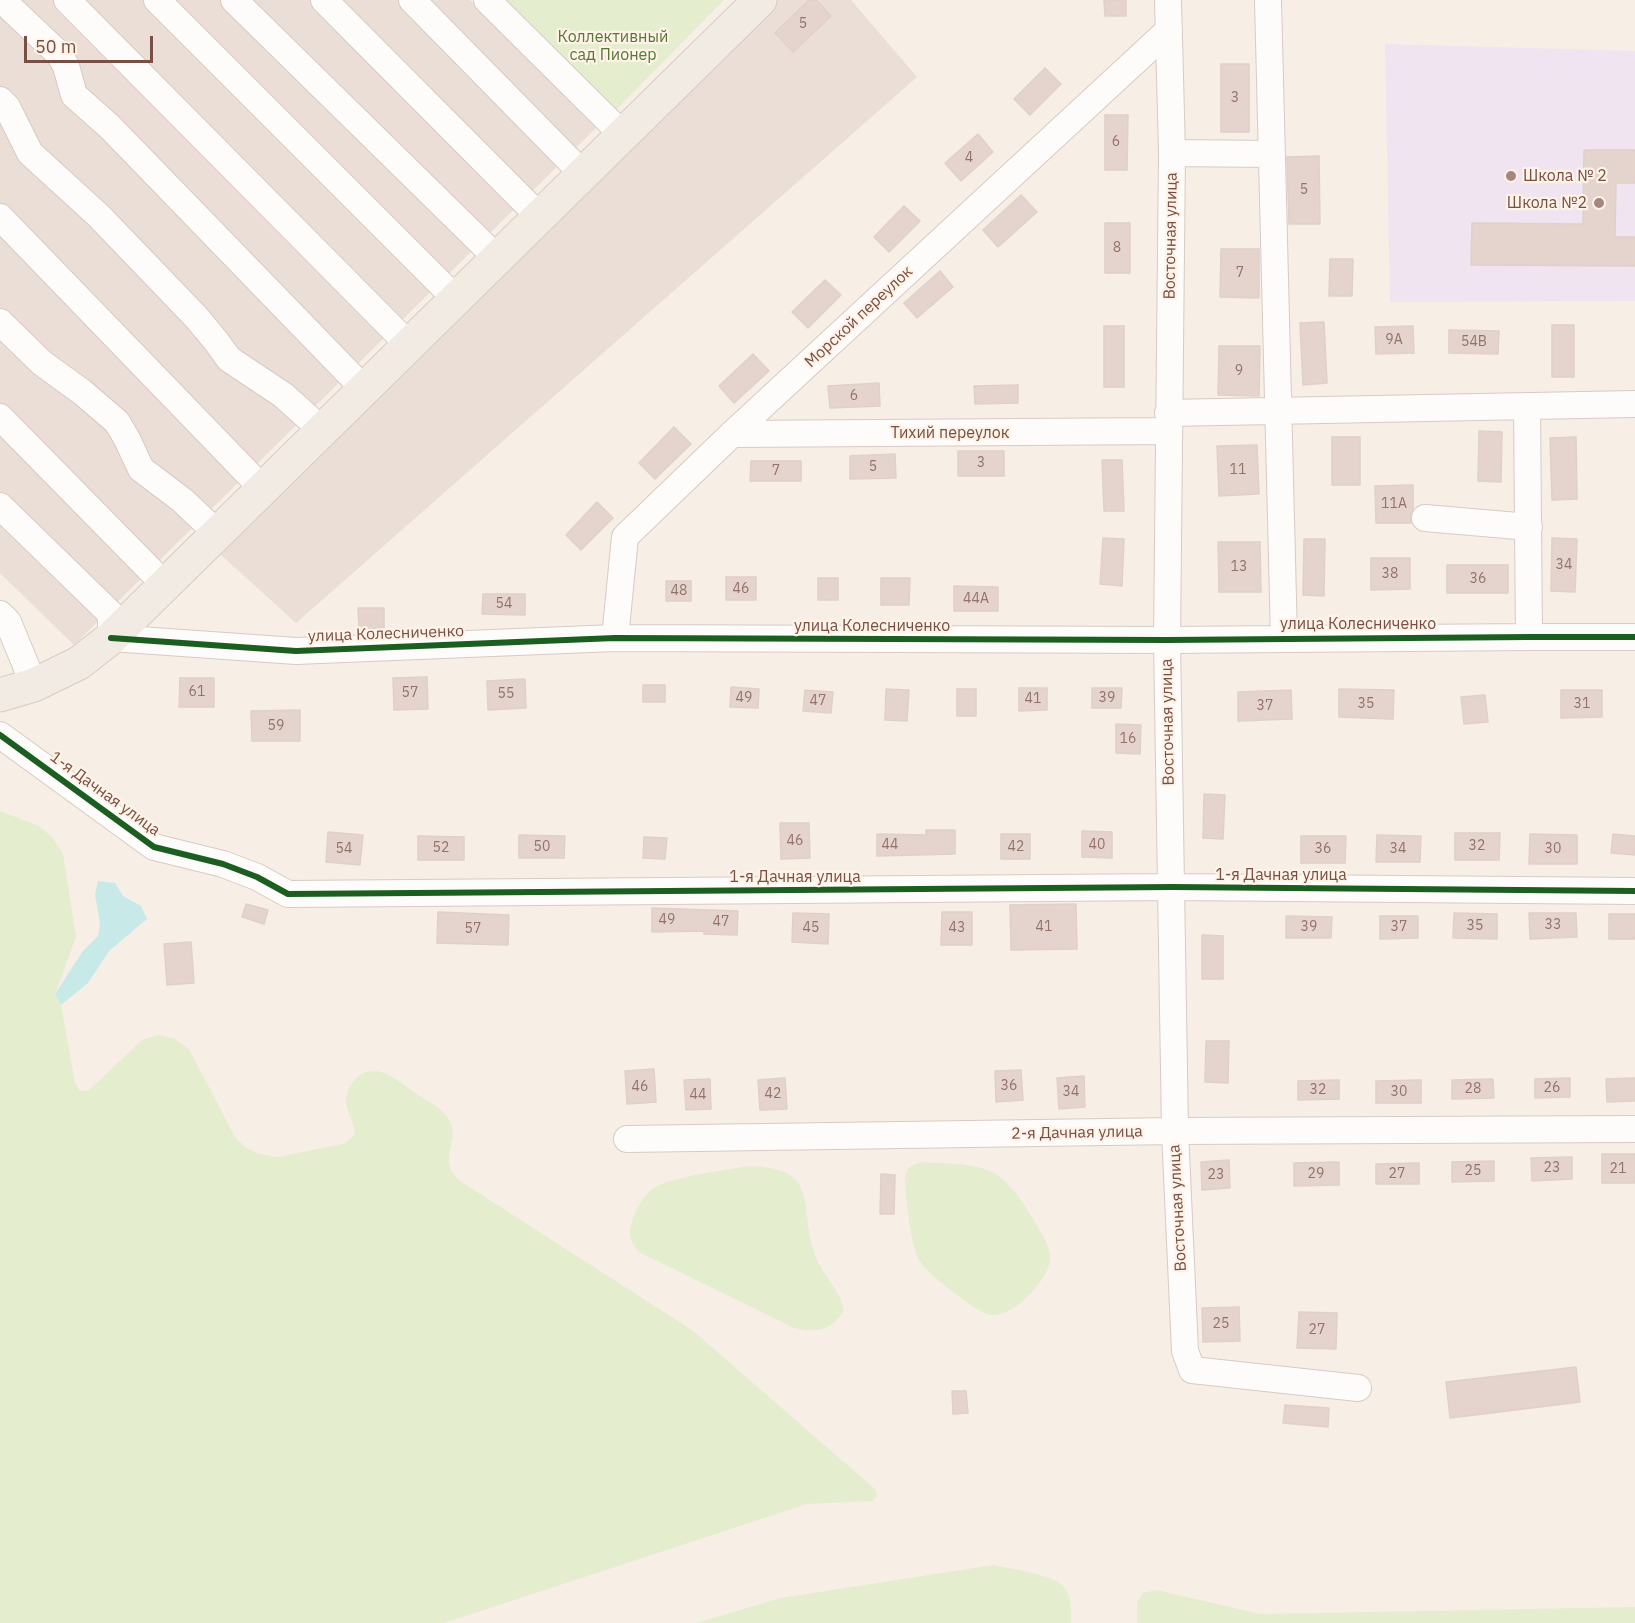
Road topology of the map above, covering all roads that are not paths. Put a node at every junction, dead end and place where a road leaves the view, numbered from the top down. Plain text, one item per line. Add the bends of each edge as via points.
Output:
1 (2, 0) edge
2 (67, 0) edge
3 (157, 0) edge
4 (234, 0) edge
5 (324, 0) edge
6 (412, 0) edge
7 (487, 0) edge
8 (760, 0) edge
9 (1168, 0) edge
10 (1268, 0) edge
11 (1169, 30) junction
12 (0, 100) edge
13 (623, 135) junction
14 (1172, 153) junction
15 (1272, 154) junction
16 (583, 174) junction
17 (0, 217) edge
18 (540, 217) junction
19 (497, 258) junction
20 (456, 298) junction
21 (0, 322) edge
22 (409, 345) junction
23 (364, 389) junction
24 (1635, 404) edge
25 (1527, 406) junction
26 (1278, 410) junction
27 (0, 417) edge
28 (1168, 422) junction
29 (322, 430) junction
30 (732, 434) junction
31 (263, 489) junction
32 (0, 506) edge
33 (1425, 518) dead end
34 (1528, 527) junction
35 (217, 533) junction
36 (165, 585) junction
37 (0, 614) edge
38 (1529, 636) junction
39 (1635, 637) edge
40 (111, 638) junction
41 (615, 638) junction
42 (1284, 638) junction
43 (1167, 640) junction
44 (34, 685) junction
45 (0, 695) edge
46 (0, 735) edge
47 (1172, 887) junction
48 (1635, 891) edge
49 (1635, 1129) edge
50 (1175, 1131) junction
51 (627, 1139) dead end
52 (1358, 1388) dead end

1 - 23 street via 60,55 74,95 110,127
2 - 22 street
3 - 20 street
4 - 19 street
5 - 18 street
6 - 16 street
7 - 13 street
8 - 13 main road
9 - 11 street, Восточная улица
10 - 15 street
11 - 14 street, Восточная улица
11 - 30 street, Морской переулок
12 - 29 street via 30,153 99,216 196,318 228,359 283,395
13 - 16 main road
14 - 15 street
14 - 28 street, Восточная улица
15 - 26 street
16 - 18 main road
17 - 31 street
18 - 19 main road
19 - 20 main road
20 - 22 main road
21 - 35 street via 42,363 117,422 141,469
22 - 23 main road
23 - 29 main road
24 - 25 street, Тихий переулок
25 - 26 street, Тихий переулок
25 - 34 street
26 - 28 street, Тихий переулок
26 - 42 street
27 - 36 street
28 - 30 street, Тихий переулок
28 - 43 street, Восточная улица
29 - 31 main road
30 - 41 street, Морской переулок via 625,537
31 - 35 main road
32 - 40 street via 111,614
33 - 34 street
34 - 38 street
35 - 36 main road
36 - 40 main road
37 - 44 street via 8,622
38 - 39 street, улица Колесниченко
38 - 42 street, улица Колесниченко
40 - 41 street, улица Колесниченко via 296,651
40 - 44 main road via 79,663
41 - 43 street, улица Колесниченко
42 - 43 street, улица Колесниченко
43 - 47 street, Восточная улица
44 - 45 main road
46 - 47 street, 1-я Дачная улица via 154,847 223,864 288,894
47 - 48 street, 1-я Дачная улица
47 - 50 street, Восточная улица
49 - 50 street, 2-я Дачная улица
50 - 51 street, 2-я Дачная улица
50 - 52 street, Восточная улица via 1185,1351 1192,1370

